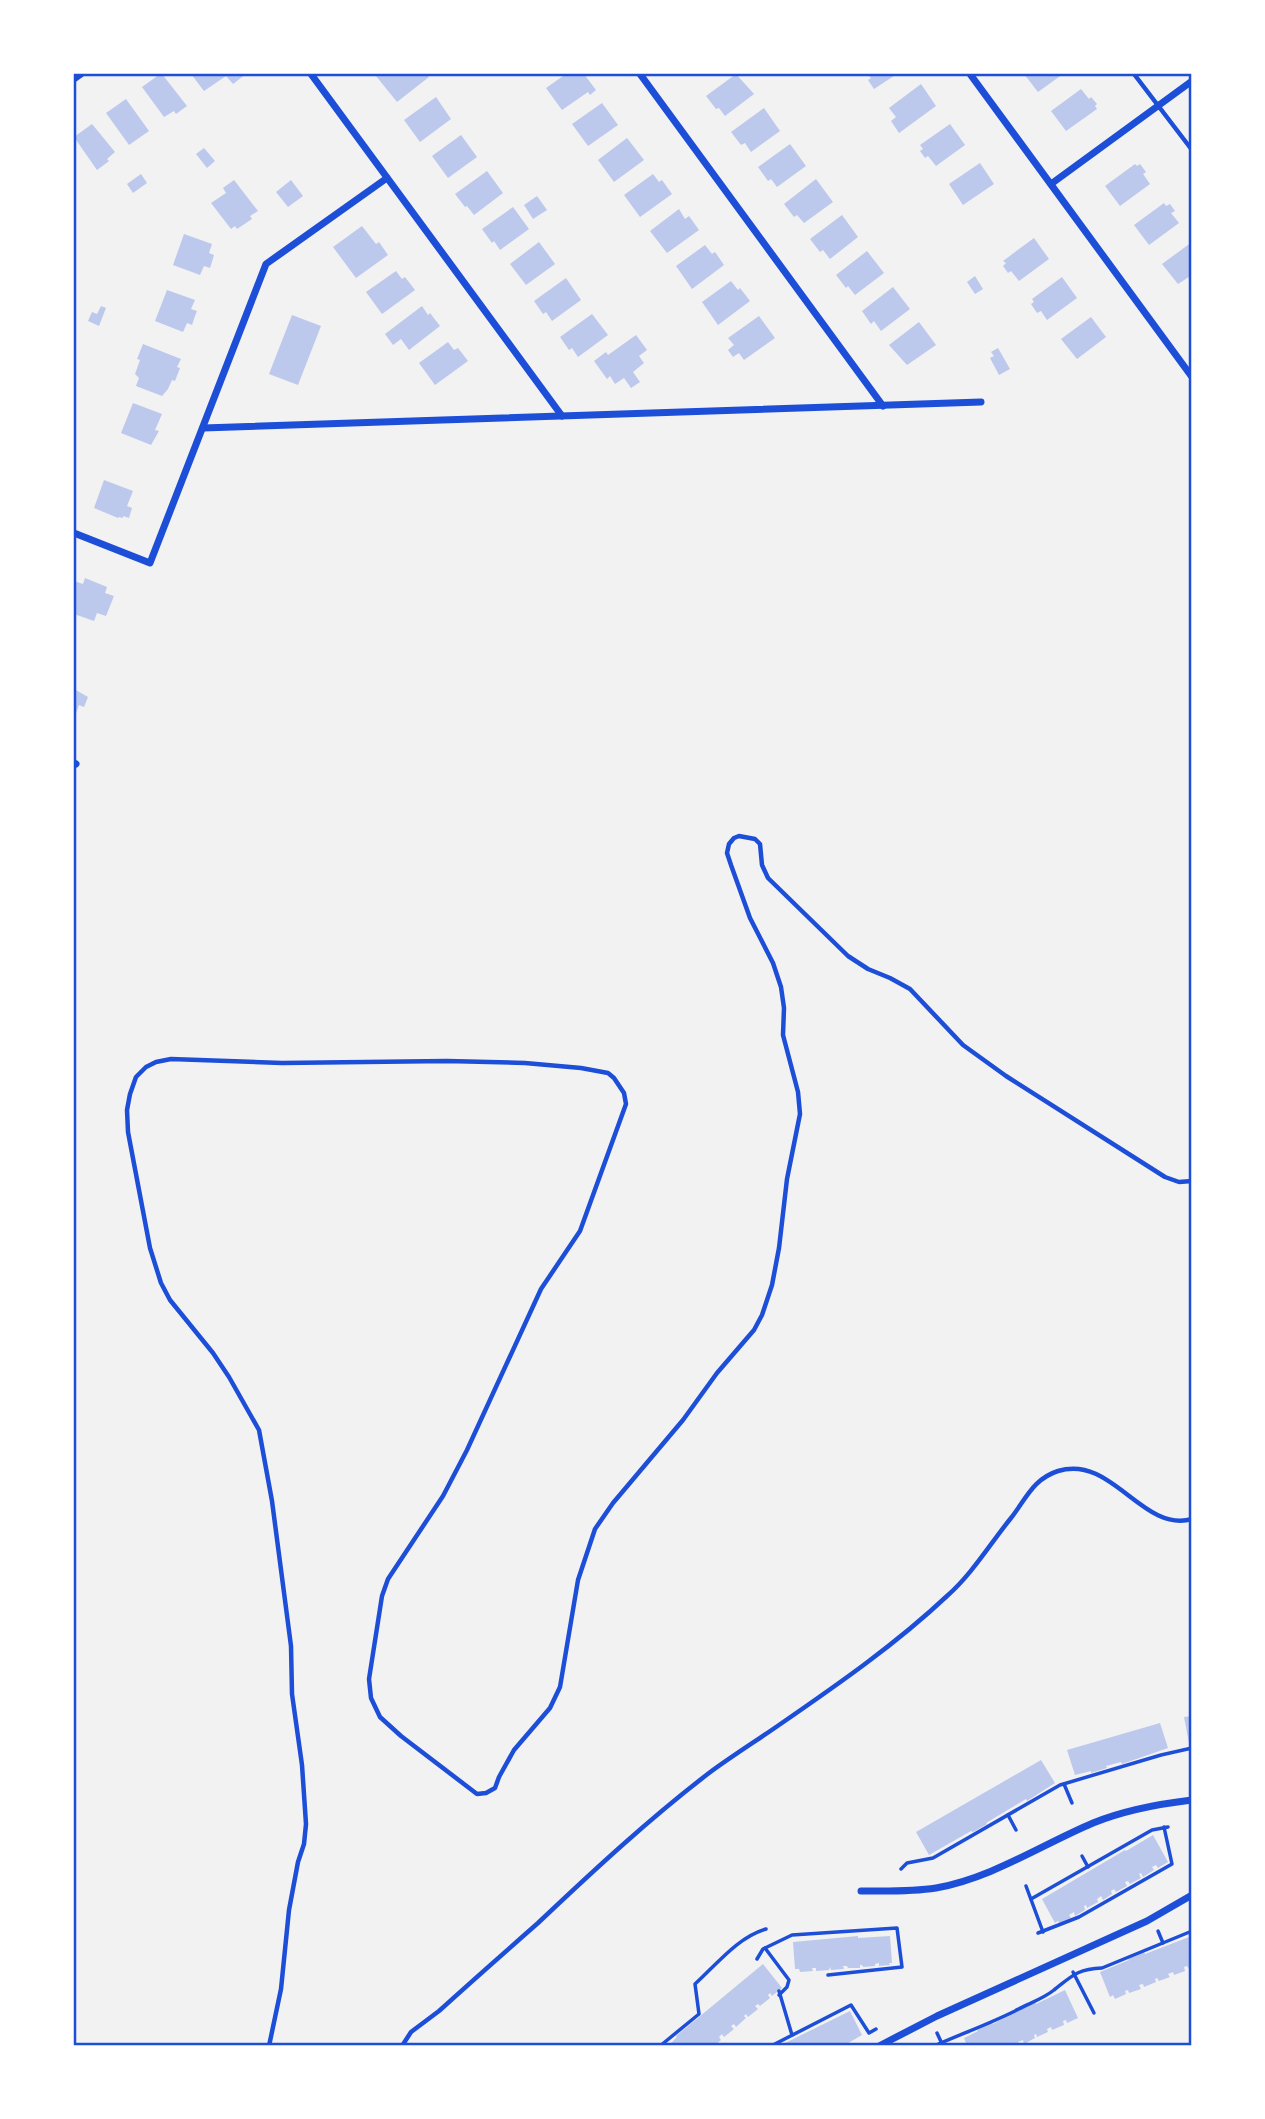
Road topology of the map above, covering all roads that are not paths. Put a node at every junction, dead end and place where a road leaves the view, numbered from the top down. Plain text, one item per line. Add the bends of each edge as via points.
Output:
1 (81, 74) edge
2 (311, 74) edge
3 (640, 74) edge
4 (970, 74) edge
5 (1134, 74) edge
6 (74, 79) edge
7 (1192, 81) edge
8 (1158, 105) junction
9 (1192, 150) edge
10 (387, 178) junction
11 (1051, 184) junction
12 (1192, 377) edge
13 (981, 402) dead end
14 (883, 405) junction
15 (562, 416) junction
16 (203, 428) junction
17 (74, 533) edge
18 (1192, 1181) edge
19 (1192, 1519) edge
20 (1192, 1800) edge
21 (861, 1891) dead end
22 (1192, 1895) edge
23 (269, 2046) edge
24 (402, 2046) edge
25 (879, 2046) edge

1 - 6 street
2 - 10 street
3 - 14 street
4 - 11 street
5 - 8 lane
7 - 8 street
8 - 9 lane
8 - 11 street
10 - 15 street
10 - 16 street via 266,264
11 - 12 street
13 - 14 street
14 - 15 street
15 - 16 street
16 - 17 street via 150,563
18 - 23 lane via 1165,1177 963,1045 910,989 848,956 790,900 768,878 755,839 734,838 727,853 781,987 783,1034 800,1114 772,1285 754,1330 595,1530 578,1580 560,1687 550,1708 514,1750 495,1788 477,1794 380,1717 369,1679 382,1596 467,1451 541,1289 580,1231 626,1104 620,1084 608,1073 525,1063 171,1059 146,1067 136,1077 127,1110 150,1248 170,1300 224,1369 259,1430 291,1646 306,1824
19 - 24 lane via 1165,1518 1089,1471 1060,1470 1036,1482 949,1595 830,1690 664,1809 411,2032
20 - 21 street via 1138,1808 1105,1819 997,1868 936,1888
22 - 25 street via 1147,1921

